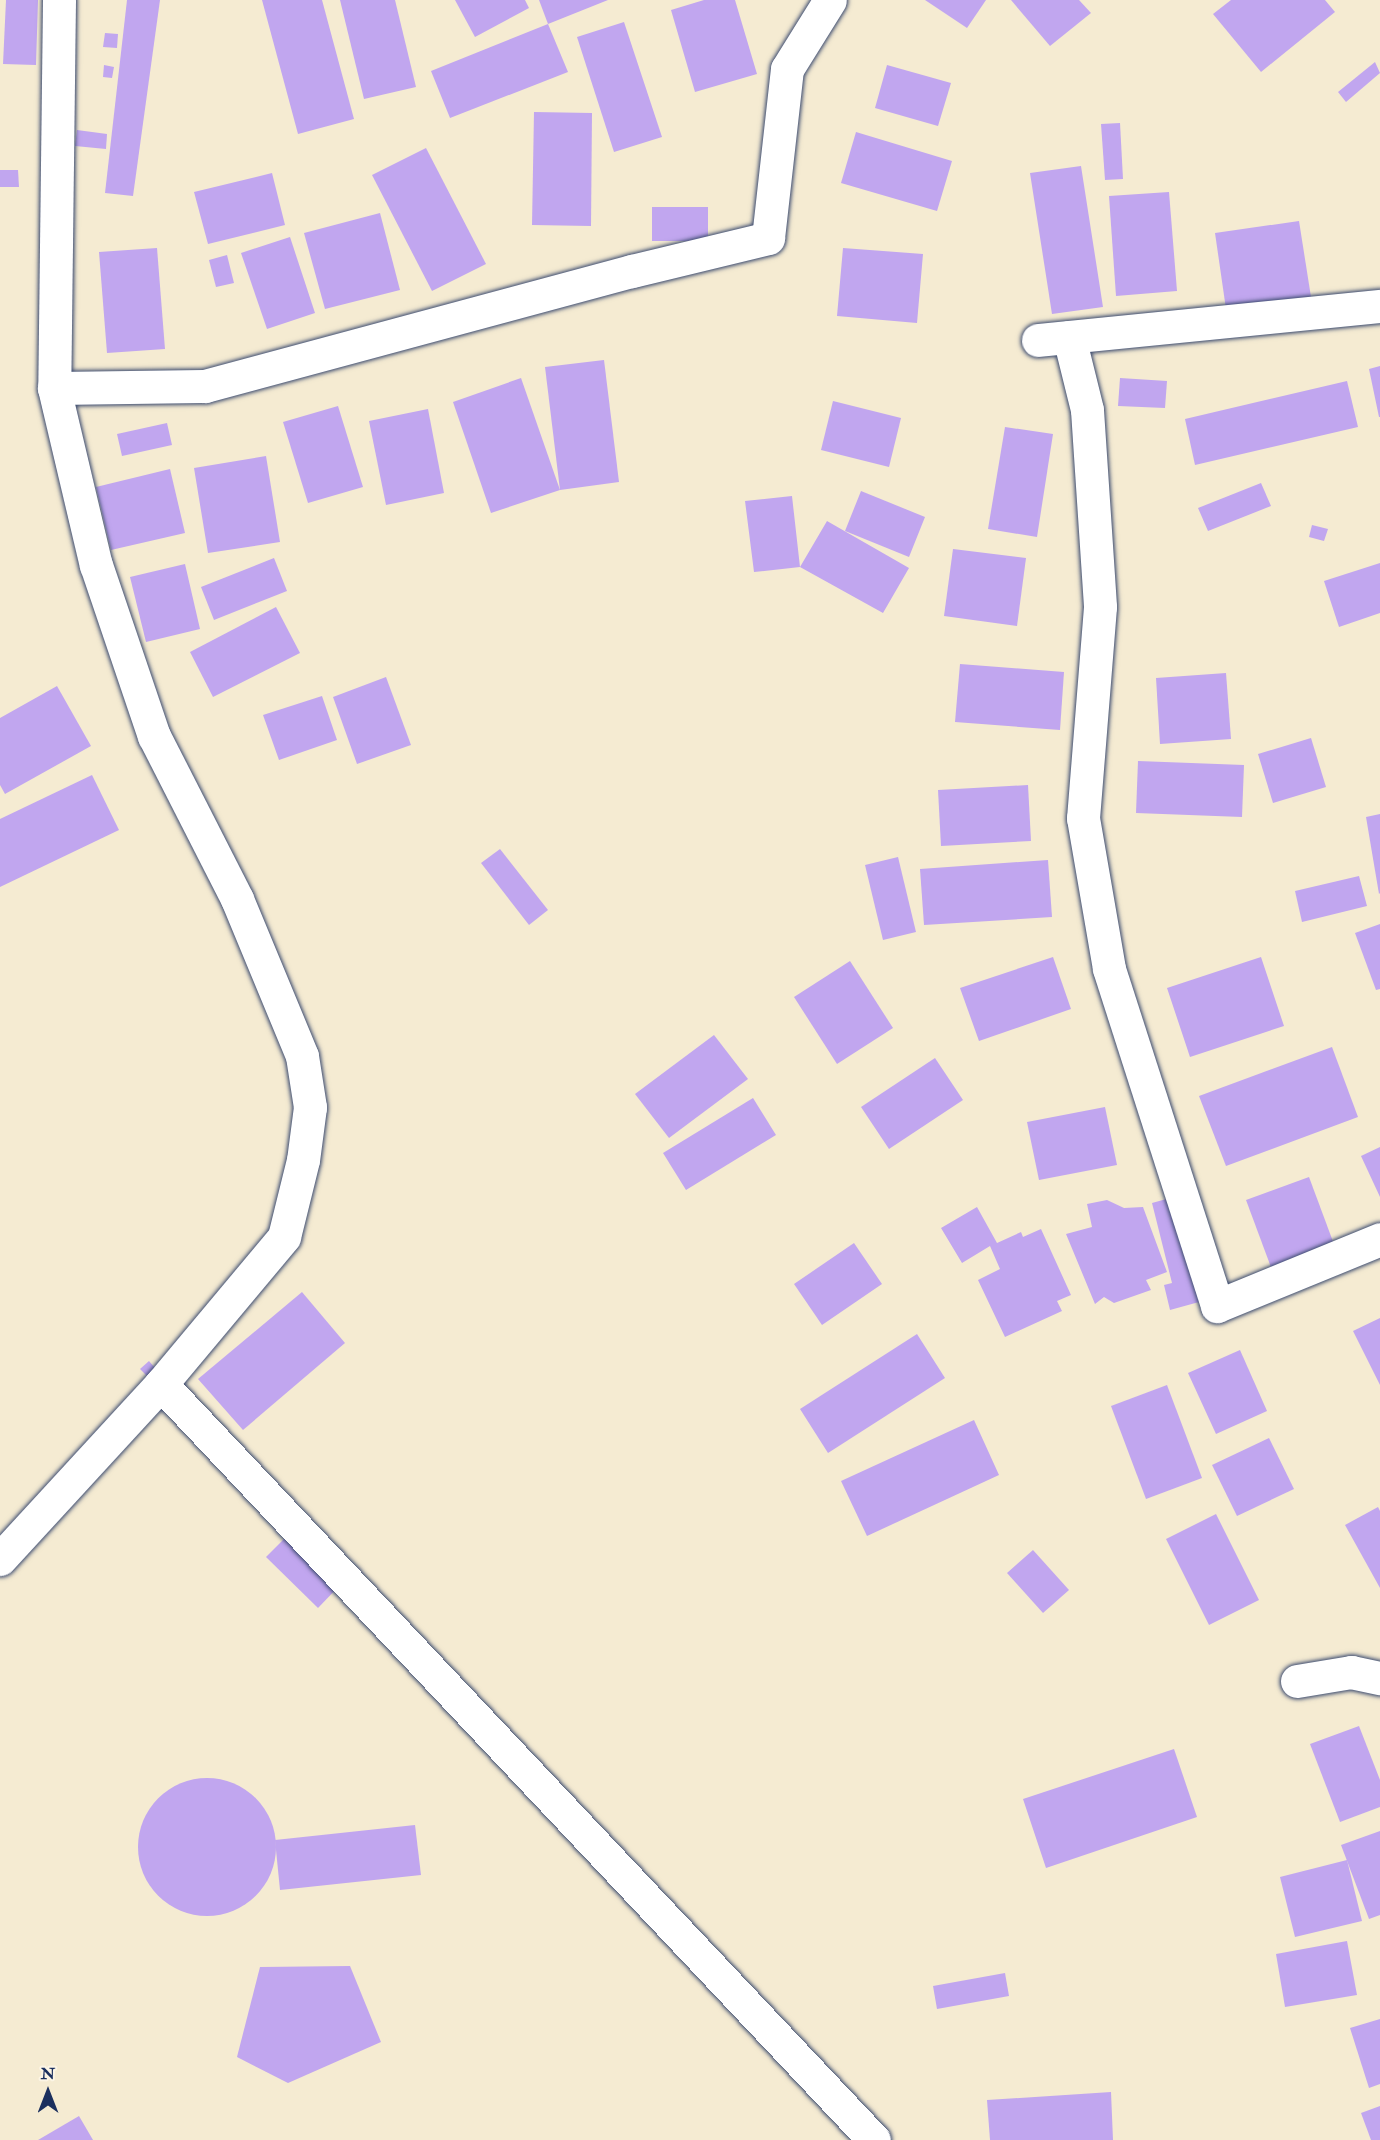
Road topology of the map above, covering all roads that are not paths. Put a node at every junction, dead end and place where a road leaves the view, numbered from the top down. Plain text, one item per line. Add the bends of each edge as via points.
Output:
1 (59, 0) edge
2 (830, 0) edge
3 (1380, 306) edge
4 (54, 388) junction
5 (1380, 1239) edge
6 (161, 1384) junction
7 (0, 1559) edge
8 (1380, 1678) edge
9 (1297, 1682) dead end
10 (874, 2140) edge

1 - 4 street
2 - 4 street via 787,69 768,238 205,386
3 - 5 street via 1054,339 1087,410 1100,607 1083,818 1109,969 1217,1306
4 - 6 street via 96,565 154,735 237,899 302,1056 310,1107 303,1160 284,1237
6 - 7 street
6 - 10 street
8 - 9 street via 1351,1672

